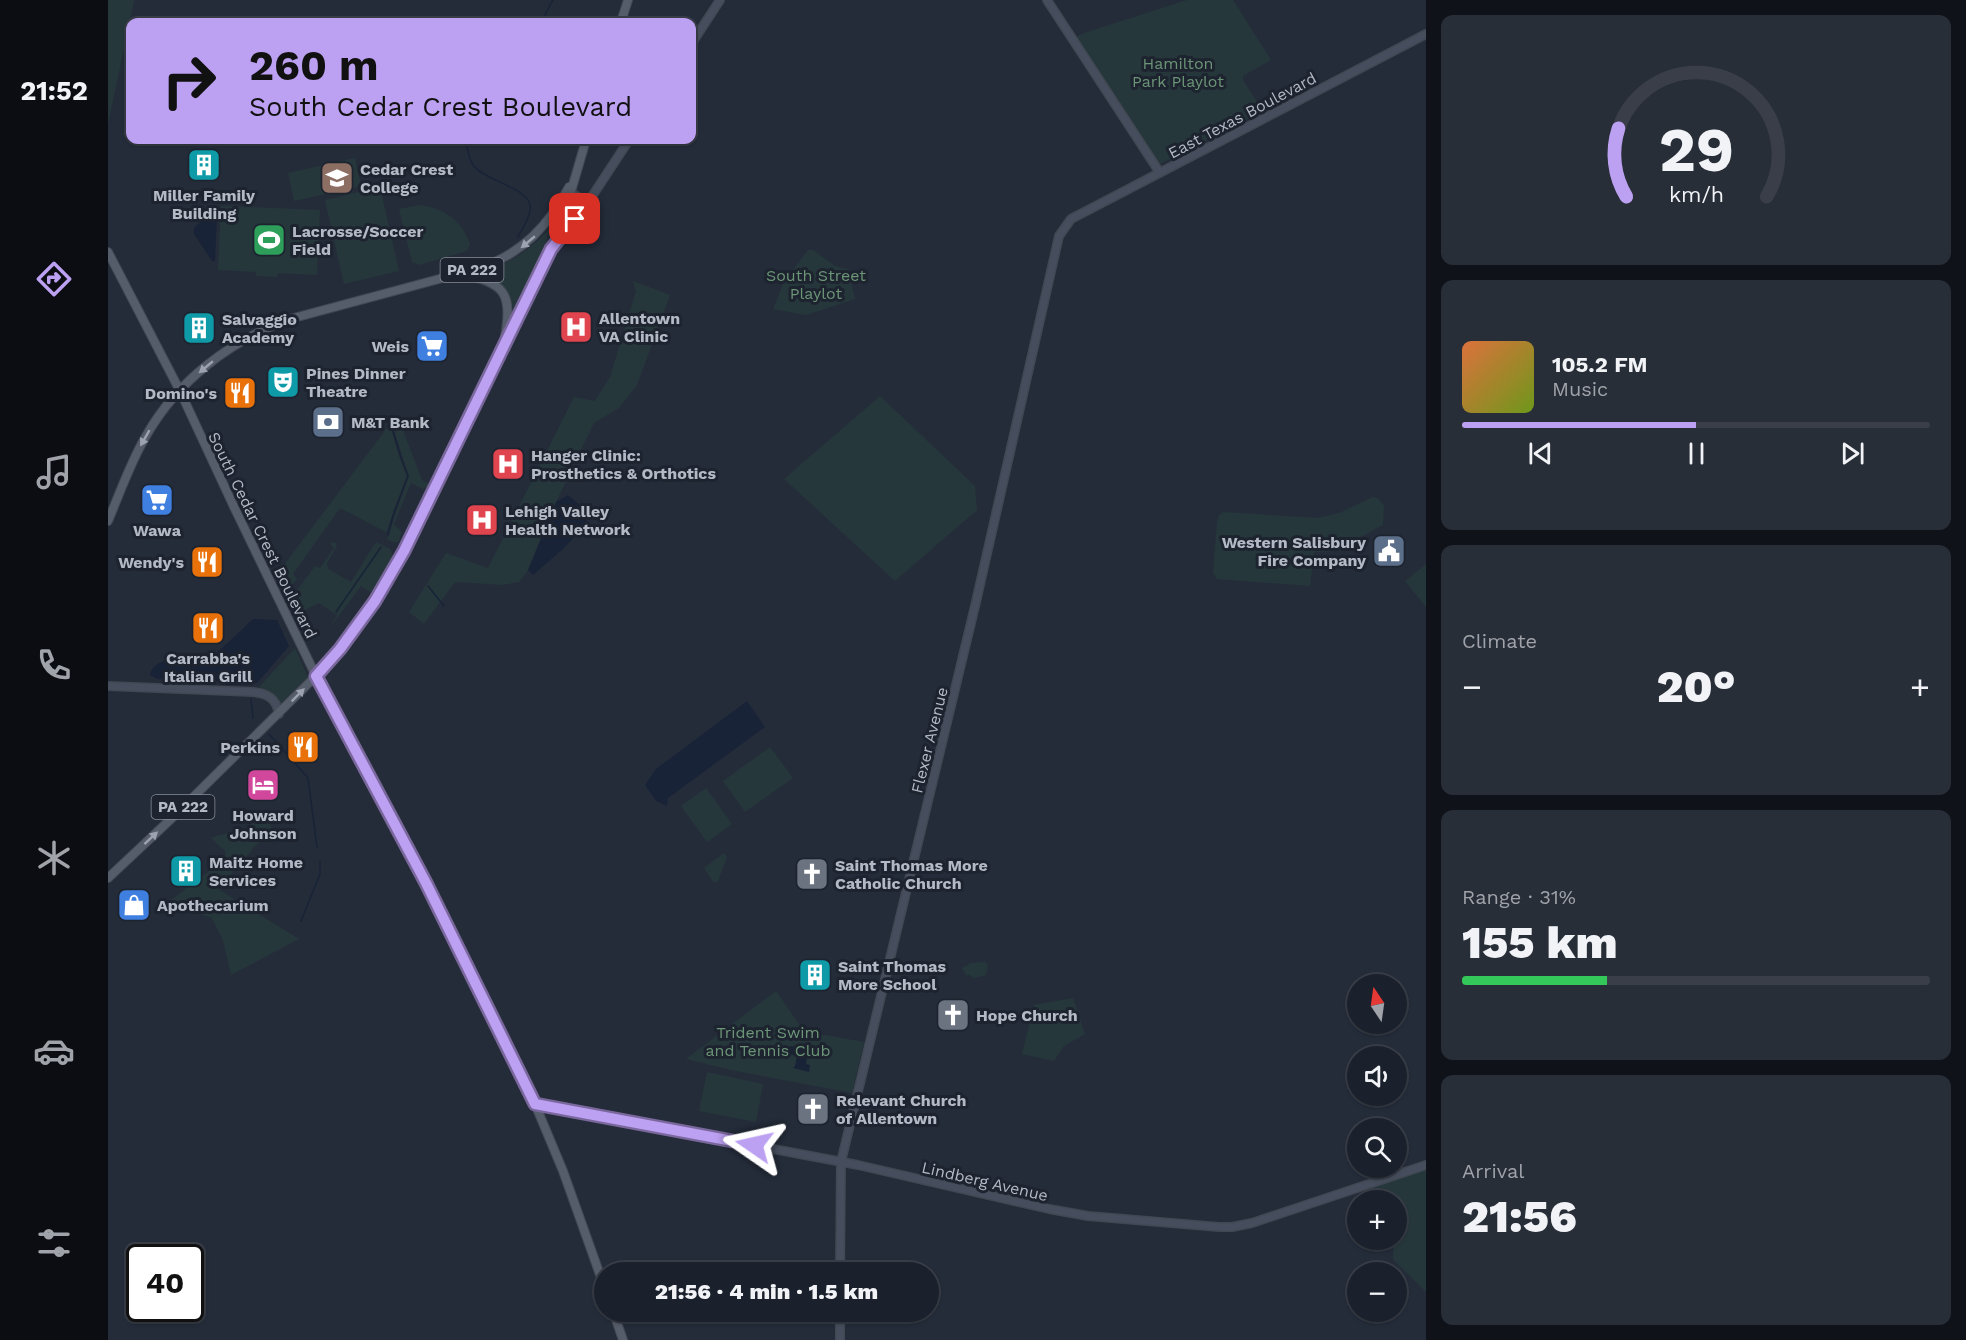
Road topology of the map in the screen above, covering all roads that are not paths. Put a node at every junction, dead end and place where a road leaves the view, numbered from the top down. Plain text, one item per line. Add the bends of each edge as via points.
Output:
1 (628, 0) edge
2 (720, 0) edge
3 (1047, 0) edge
4 (622, 18) edge
5 (1426, 34) edge
6 (696, 37) edge
7 (585, 144) edge
8 (625, 144) edge
9 (1160, 173) junction
10 (574, 178) junction
11 (571, 192) junction
12 (586, 204) junction
13 (1071, 219) joint
14 (551, 249) junction
15 (108, 252) edge
16 (459, 273) junction
17 (503, 346) junction
18 (180, 391) junction
19 (108, 521) edge
20 (316, 676) junction
21 (108, 686) edge
22 (279, 714) junction
23 (108, 878) edge
24 (535, 1104) junction
25 (841, 1162) junction
26 (1426, 1165) edge
27 (596, 1262) edge
28 (840, 1262) edge
29 (617, 1322) edge
30 (840, 1322) edge
31 (623, 1340) edge
32 (840, 1340) edge

1 - 4 main road
2 - 6 street
3 - 9 street
5 - 9 street, East Texas Boulevard
7 - 10 main road, PA 222
8 - 12 street
9 - 13 street, East Texas Boulevard
10 - 11 main road, PA 222
10 -> 16 main road, PA 222 via 552,216 529,242 493,263
11 - 12 street
11 - 14 main road, PA 222
12 - 14 street
13 - 25 street, Flexer Avenue via 1058,238 975,608
14 - 17 main road, PA 222
15 - 18 main road, South Cedar Crest Boulevard
16 - 17 main road via 492,282 505,296 508,318
16 -> 18 main road, PA 222 via 267,327 216,358
17 - 20 main road, PA 222 via 404,551 375,601
18 -> 19 main road, PA 222 via 146,436
18 - 20 main road, South Cedar Crest Boulevard
22 -> 20 main road, PA 222
20 - 24 main road, South Cedar Crest Boulevard via 430,892
21 - 22 street via 253,692 268,695 275,701
23 -> 22 main road, PA 222
24 - 25 street, Lindberg Avenue
24 - 27 main road, South Cedar Crest Boulevard
25 - 26 street, Lindberg Avenue via 1066,1213 1219,1227 1252,1223
25 - 28 street, Flexer Avenue
29 - 31 main road
30 - 32 street

